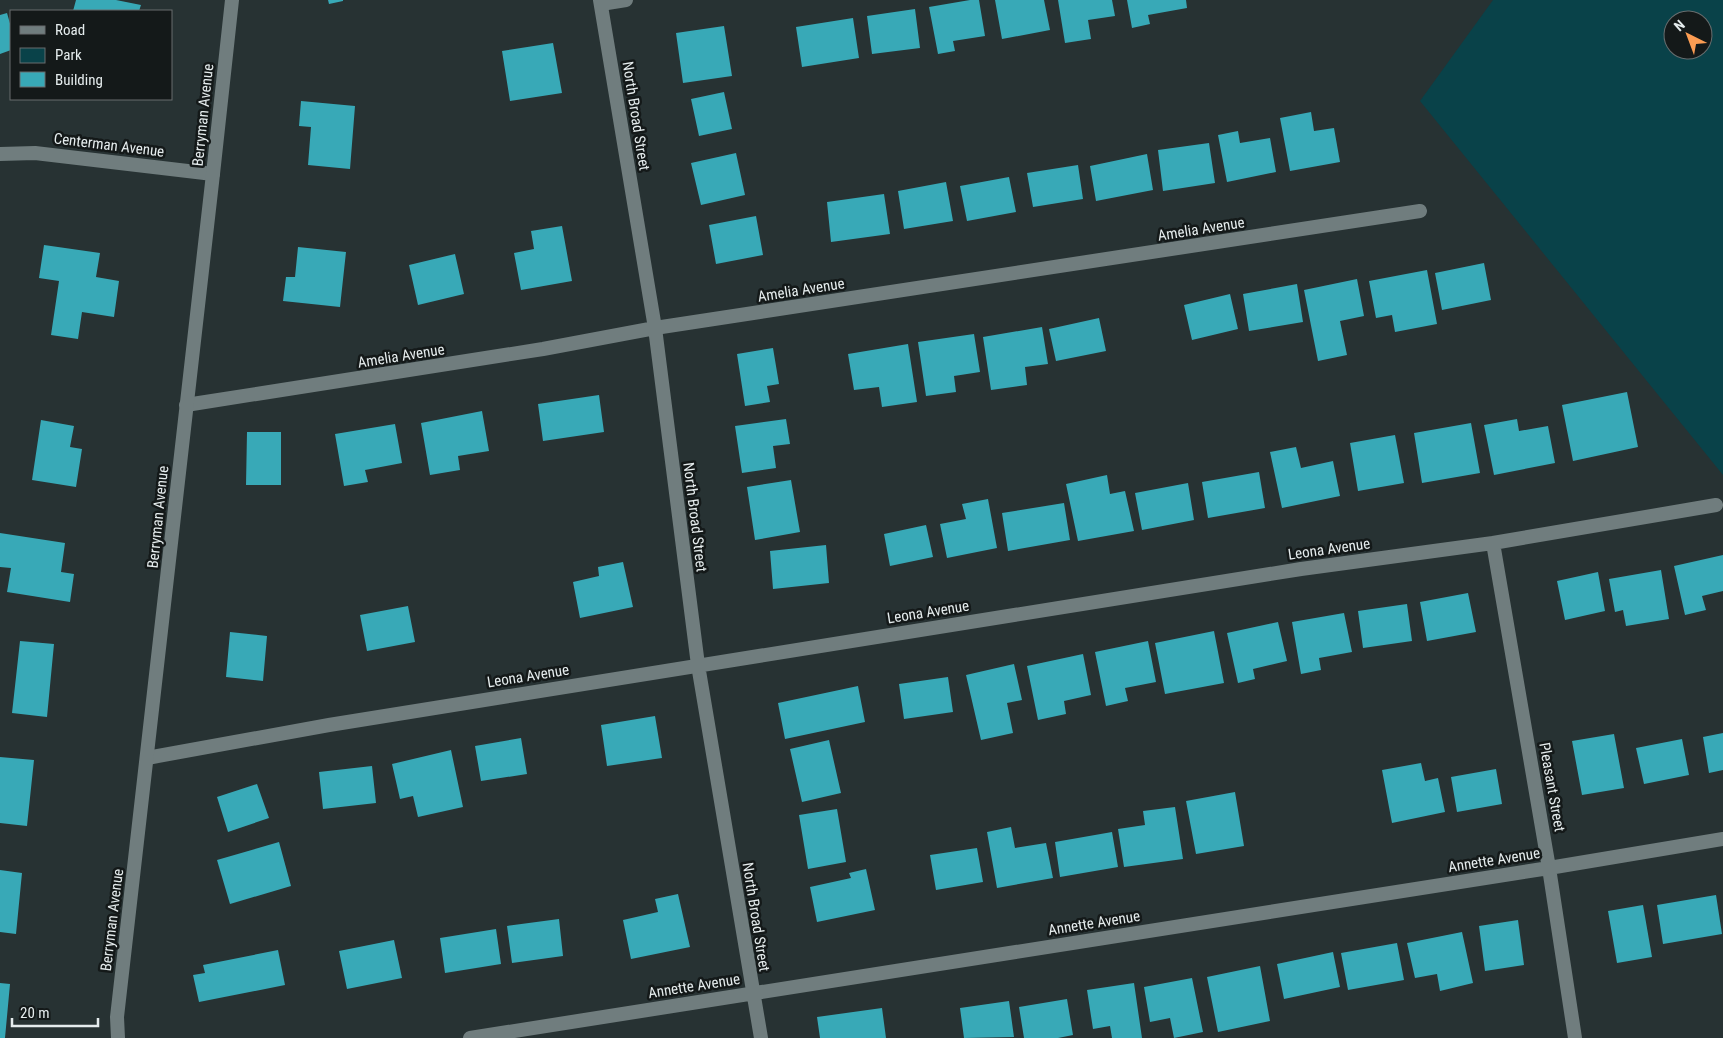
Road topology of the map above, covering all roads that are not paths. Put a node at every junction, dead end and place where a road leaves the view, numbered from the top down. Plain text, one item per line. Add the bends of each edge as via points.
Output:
1 (232, 0) edge
2 (626, 0) edge
3 (600, 2) edge
4 (0, 154) edge
5 (213, 174) junction
6 (1420, 212) dead end
7 (655, 328) junction
8 (186, 405) junction
9 (1716, 505) dead end
10 (1493, 543) junction
11 (698, 666) junction
12 (147, 758) junction
13 (1723, 839) edge
14 (1549, 868) junction
15 (752, 993) junction
16 (118, 1038) edge
17 (470, 1038) edge
18 (761, 1038) edge
19 (1574, 1038) edge

1 - 5 street, Berryman Avenue
2 - 3 street
3 - 7 street, North Broad Street
4 - 5 street, Centerman Avenue via 36,153
5 - 8 street, Berryman Avenue
6 - 7 street, Amelia Avenue
7 - 8 street, Amelia Avenue via 514,354
7 - 11 street, North Broad Street
8 - 12 street, Berryman Avenue
9 - 10 street, Leona Avenue
10 - 11 street, Leona Avenue via 1291,571
10 - 14 street, Pleasant Street
11 - 12 street, Leona Avenue via 329,725
11 - 15 street, North Broad Street
12 - 16 street, Berryman Avenue via 117,1016
13 - 14 street, Annette Avenue
14 - 15 street, Annette Avenue
14 - 19 street, Pleasant Street
15 - 17 street, Annette Avenue
15 - 18 street, North Broad Street

